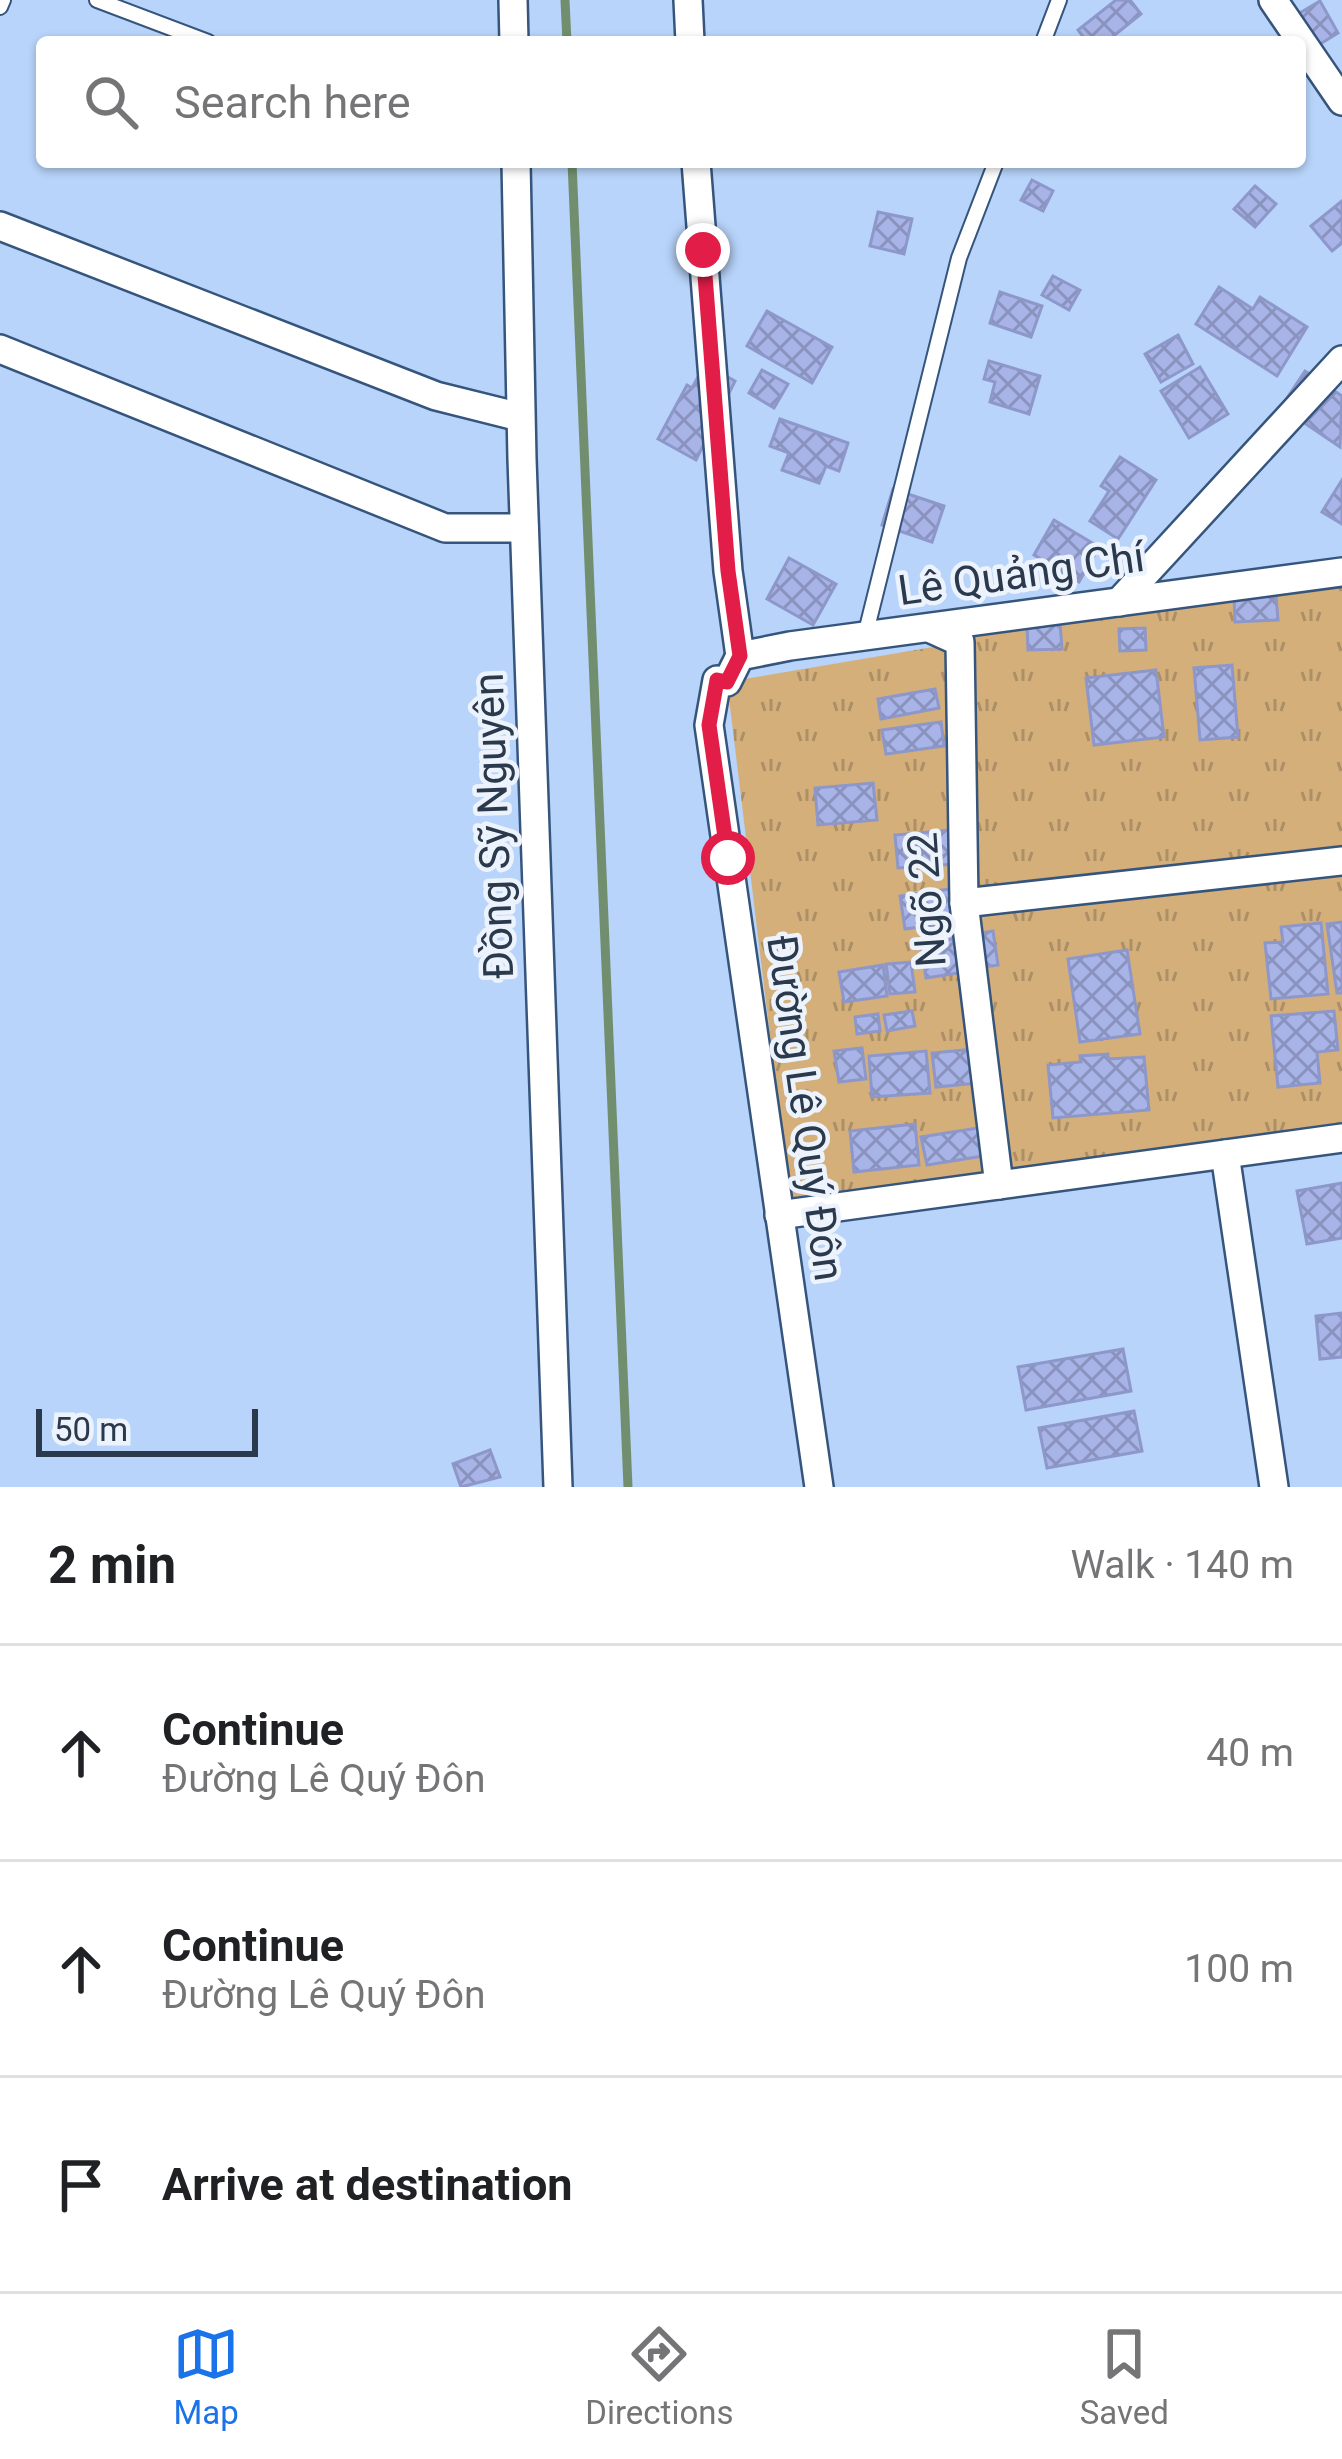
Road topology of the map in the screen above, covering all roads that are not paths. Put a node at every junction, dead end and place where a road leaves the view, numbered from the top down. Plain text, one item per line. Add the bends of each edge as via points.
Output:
1 (98, 0) edge
2 (513, 0) edge
3 (688, 0) edge
4 (1059, 0) edge
5 (1273, 0) edge
6 (192, 36) edge
7 (514, 36) edge
8 (690, 36) edge
9 (1045, 36) edge
10 (1298, 36) edge
11 (1306, 48) edge
12 (1342, 101) edge
13 (516, 168) edge
14 (696, 168) edge
15 (994, 168) edge
16 (0, 226) edge
17 (0, 349) edge
18 (1342, 360) edge
19 (520, 418) junction
20 (524, 528) junction
21 (1342, 572) edge
22 (1119, 602) junction
23 (928, 628) junction
24 (865, 637) junction
25 (734, 669) junction
26 (1342, 861) edge
27 (964, 903) junction
28 (1342, 1138) edge
29 (1225, 1154) junction
30 (999, 1185) junction
31 (779, 1215) junction
32 (558, 1487) edge
33 (818, 1487) edge
34 (1274, 1487) edge

1 - 6 lane
2 - 7 street
3 - 8 street
4 - 9 lane
5 - 10 street
11 - 12 street
13 - 19 street, Đồng Sỹ Nguyên
14 - 25 street, Đường Lê Quý Đôn
15 - 24 lane via 959,258
16 - 19 street via 436,396
17 - 20 street via 446,527
18 - 22 street
19 - 20 street, Đồng Sỹ Nguyên
20 - 32 street, Đồng Sỹ Nguyên
21 - 22 street, Lê Quảng Chí
22 - 23 street, Lê Quảng Chí
23 - 24 street, Lê Quảng Chí
23 - 27 street, Ngõ 22 via 960,642
24 - 25 street, Lê Quảng Chí
25 - 31 street, Đường Lê Quý Đôn via 717,680 709,725
26 - 27 street
27 - 30 street, Ngõ 22
28 - 29 street
29 - 30 street
29 - 34 street
30 - 31 street
31 - 33 street, Đường Lê Quý Đôn

